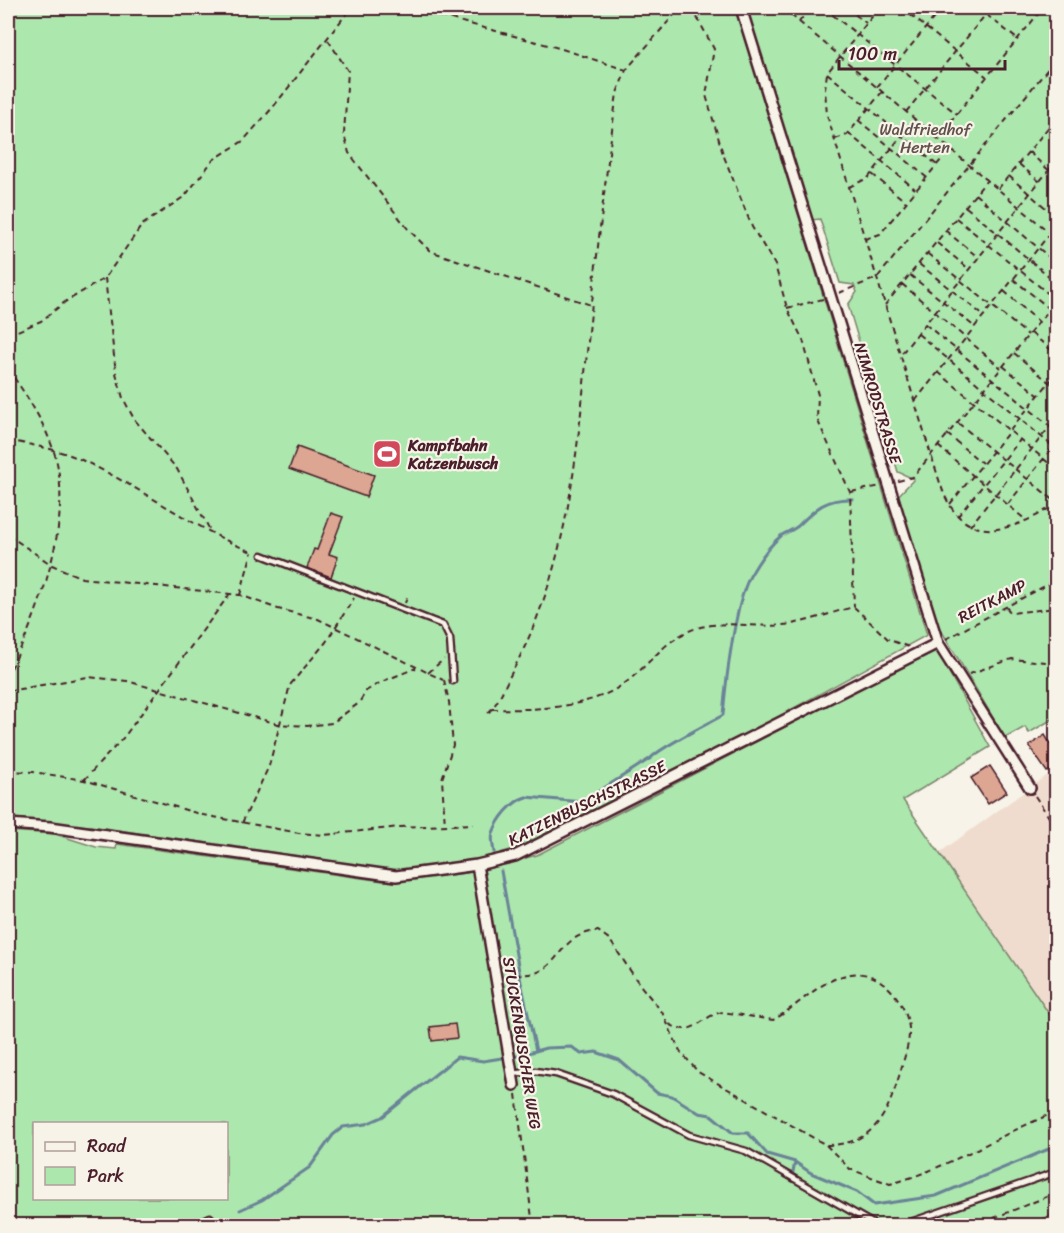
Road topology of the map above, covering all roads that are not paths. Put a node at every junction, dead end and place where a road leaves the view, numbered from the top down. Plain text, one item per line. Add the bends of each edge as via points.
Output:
1 (741, 8) edge
2 (262, 555) road end
3 (938, 643) junction
4 (453, 681) road end
5 (1030, 788) road end
6 (8, 824) edge
7 (477, 865) junction
8 (513, 1074) junction
9 (514, 1085) road end
10 (1056, 1172) edge
11 (190, 1226) edge
12 (219, 1226) edge
13 (877, 1226) edge
14 (899, 1226) edge

1 - 3 street, NIMRODSTRASSE
2 - 4 lane via 443,625 450,639
3 - 5 street, NIMRODSTRASSE
3 - 7 street, KATZENBUSCHSTRASSE via 574,828 515,856
6 - 7 street, KATZENBUSCHSTRASSE via 396,876
7 - 8 street, STUCKENBUSCHER WEG
8 - 9 street, STUCKENBUSCHER WEG
8 - 13 lane via 556,1074 613,1094 688,1135 746,1151
10 - 14 lane
11 - 12 lane via 210,1217

